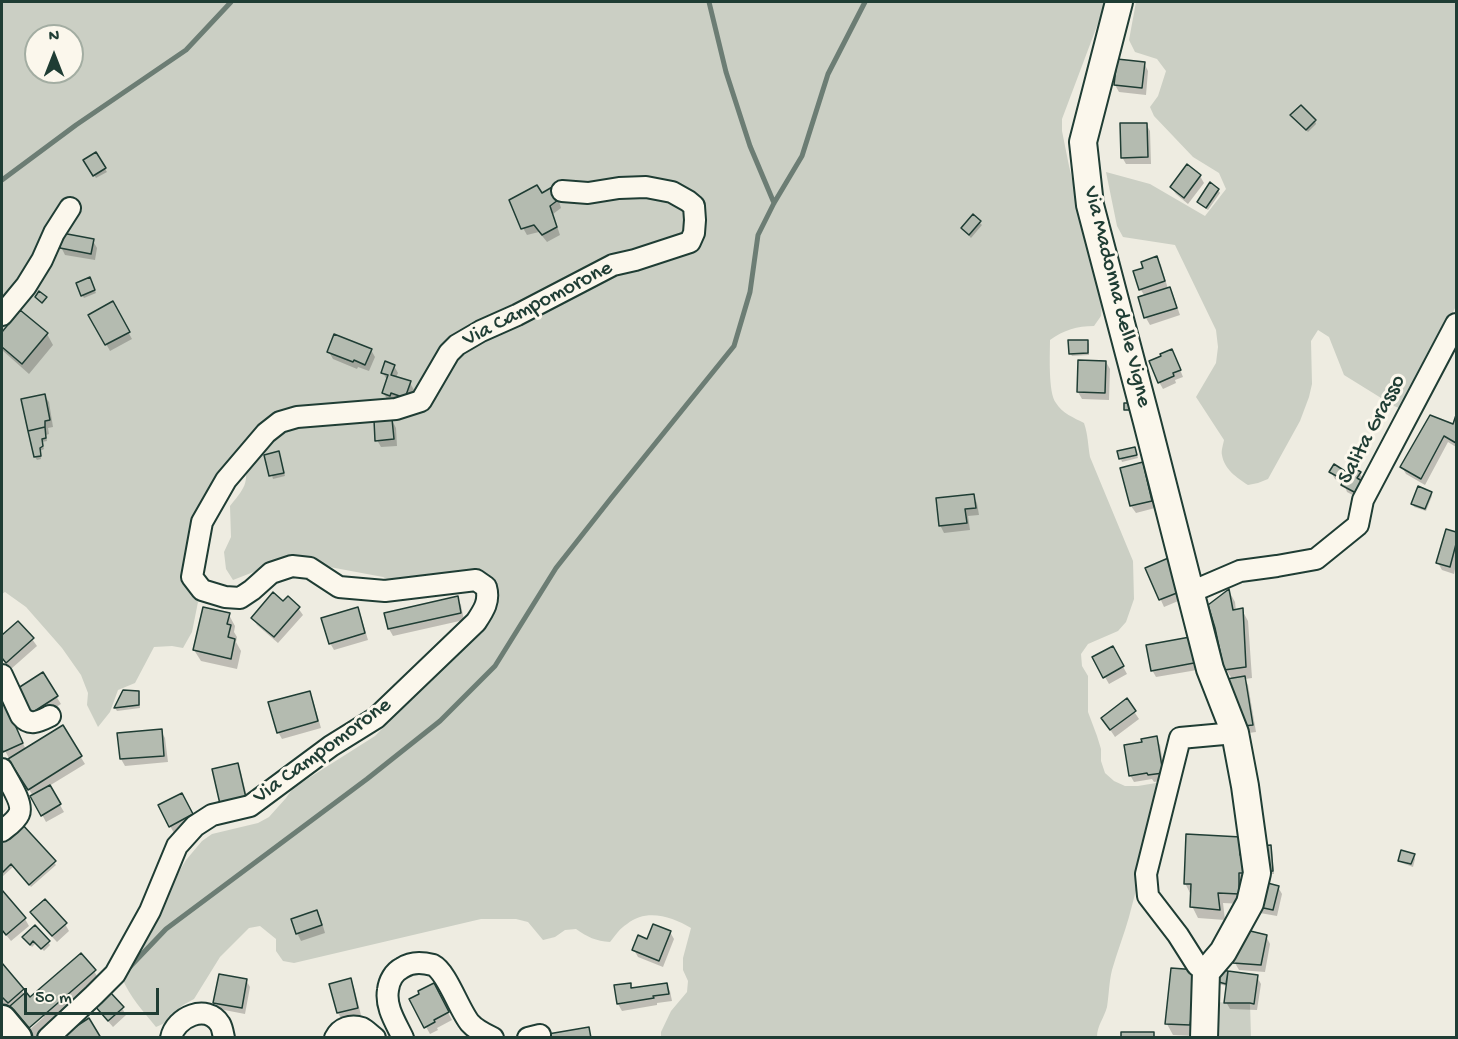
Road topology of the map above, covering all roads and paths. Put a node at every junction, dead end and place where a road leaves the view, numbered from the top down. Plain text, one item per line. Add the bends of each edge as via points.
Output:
1 (1119, 2) edge
2 (562, 191) dead end
3 (70, 208) dead end
4 (2, 315) edge
5 (1456, 324) edge
6 (1191, 592) junction
7 (2, 675) edge
8 (50, 716) dead end
9 (1235, 733) junction
10 (2, 769) edge
11 (2, 831) edge
12 (1206, 972) junction
13 (48, 1038) edge
14 (171, 1038) edge
15 (224, 1038) edge
16 (335, 1038) edge
17 (375, 1038) edge
18 (403, 1038) edge
19 (493, 1038) edge
20 (1204, 1038) edge

1 - 6 street, Via Madonna delle Vigne via 1083,142 1090,205
2 - 13 street, Via Campomorone via 588,193 646,187 672,192 694,207 694,233 690,242 613,265 457,345 422,401 396,409 297,417 280,422 226,480 202,522 192,577 202,590 240,598 271,573 292,566 309,568 339,588 386,591 476,580 486,587 484,609 476,622 376,718 250,806 212,815 195,826 177,846 150,911 115,974
3 - 4 street via 26,286
5 - 6 street, Salita Grasso via 1363,500 1358,525 1316,559 1240,571
6 - 9 street, Via Madonna delle Vigne via 1210,669
7 - 8 street via 24,720 36,723
9 - 12 street, Via Madonna delle Vigne via 1257,873 1250,903 1223,952
9 - 12 street via 1180,738 1146,874 1148,896
10 - 11 street via 20,808
12 - 20 street
14 - 15 street via 177,1025 194,1014 213,1017 220,1023
16 - 17 street via 351,1026 362,1028
18 - 19 street via 389,1008 388,983 398,970 414,963 434,966 469,1022

